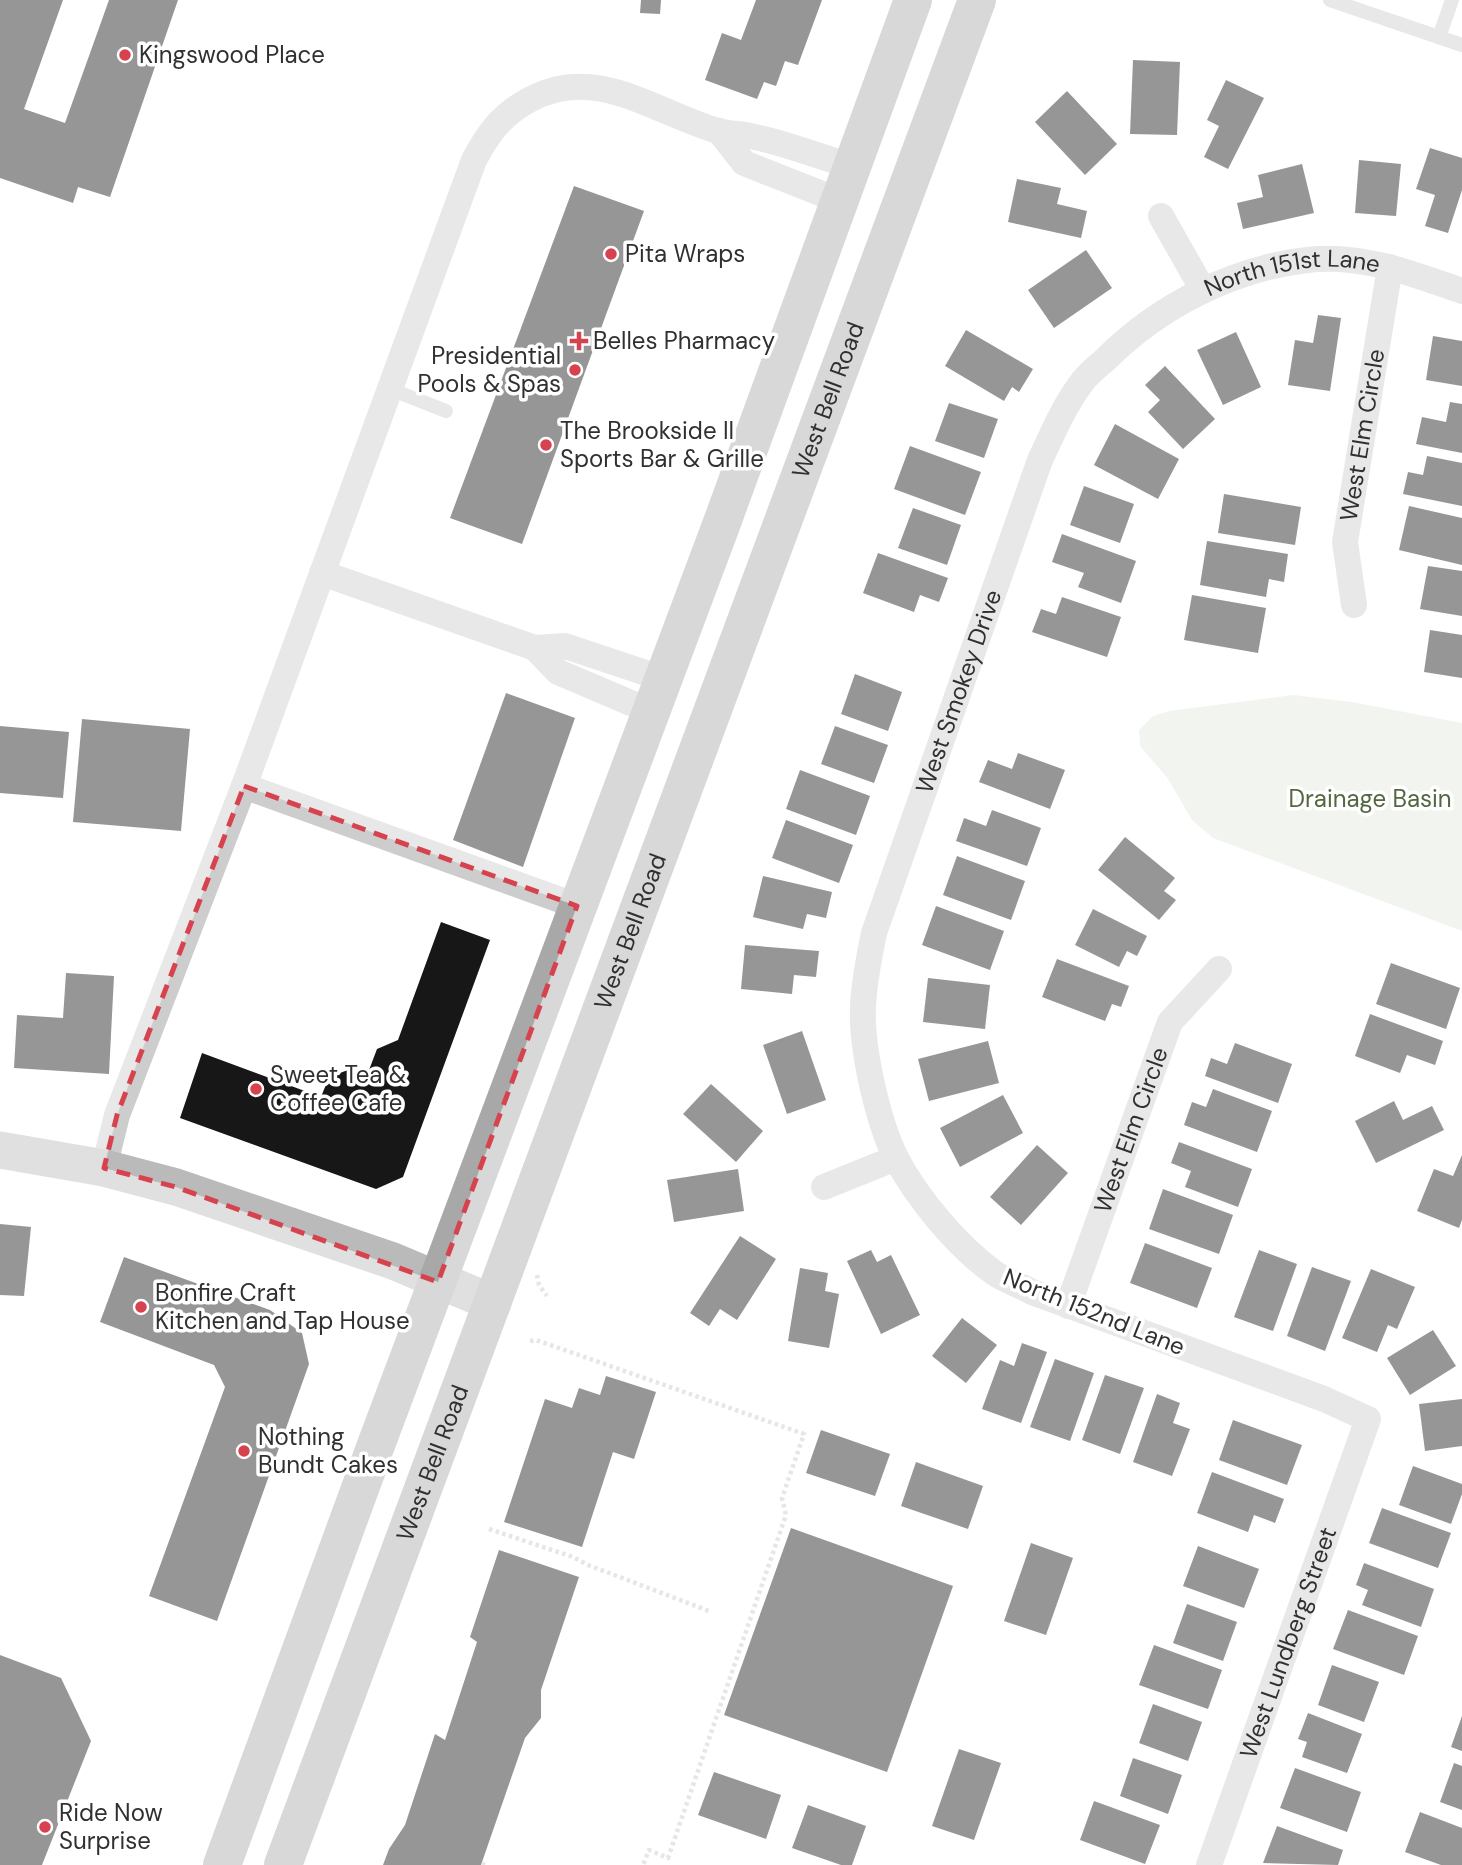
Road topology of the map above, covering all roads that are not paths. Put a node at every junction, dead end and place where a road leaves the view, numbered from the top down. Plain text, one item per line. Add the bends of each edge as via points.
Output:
1 (913, 0) edge
2 (977, 0) edge
3 (1330, 0) edge
4 (1452, 0) edge
5 (1439, 37) junction
6 (1462, 45) edge
7 (719, 131) junction
8 (846, 184) junction
9 (1161, 216) dead end
10 (1390, 267) junction
11 (1203, 290) junction
12 (1462, 292) edge
13 (390, 389) junction
14 (446, 411) dead end
15 (322, 573) junction
16 (1353, 604) dead end
17 (658, 696) junction
18 (244, 786) junction
19 (577, 906) junction
20 (1219, 969) dead end
21 (0, 1150) edge
22 (896, 1158) junction
23 (104, 1168) junction
24 (824, 1187) dead end
25 (438, 1282) junction
26 (493, 1303) junction
27 (1068, 1306) junction
28 (1368, 1419) joint
29 (227, 1861) edge
30 (283, 1865) edge
31 (1209, 1865) edge

1 - 8 main road
2 - 26 main road, West Bell Road
3 - 5 lane
4 - 5 lane
5 - 6 lane
7 - 8 street via 756,137
7 - 8 street via 744,163
7 - 13 street via 592,86 543,92 514,108 489,132 474,160
8 - 17 main road
9 - 11 street, North 151st Lane
10 - 11 street, North 151st Lane via 1308,259
10 - 12 street, North 151st Lane
10 - 16 street, West Elm Circle via 1345,542
11 - 22 street, West Smokey Drive via 1142,327 1081,383 1040,460 872,946 863,1010 866,1046 873,1093
13 - 14 lane
13 - 15 street
15 - 17 street via 535,648 565,646
15 - 18 street
17 - 19 main road
18 - 19 street
18 - 23 street via 117,1115
19 - 25 main road
20 - 27 street, West Elm Circle via 1170,1022
21 - 23 street
22 - 24 street
22 - 27 street, North 152nd Lane via 960,1243 995,1273
23 - 25 street via 176,1187 393,1261
25 - 26 street
25 - 29 main road
26 - 30 main road, West Bell Road
27 - 28 street, North 152nd Lane
28 - 31 street, West Lundberg Street

